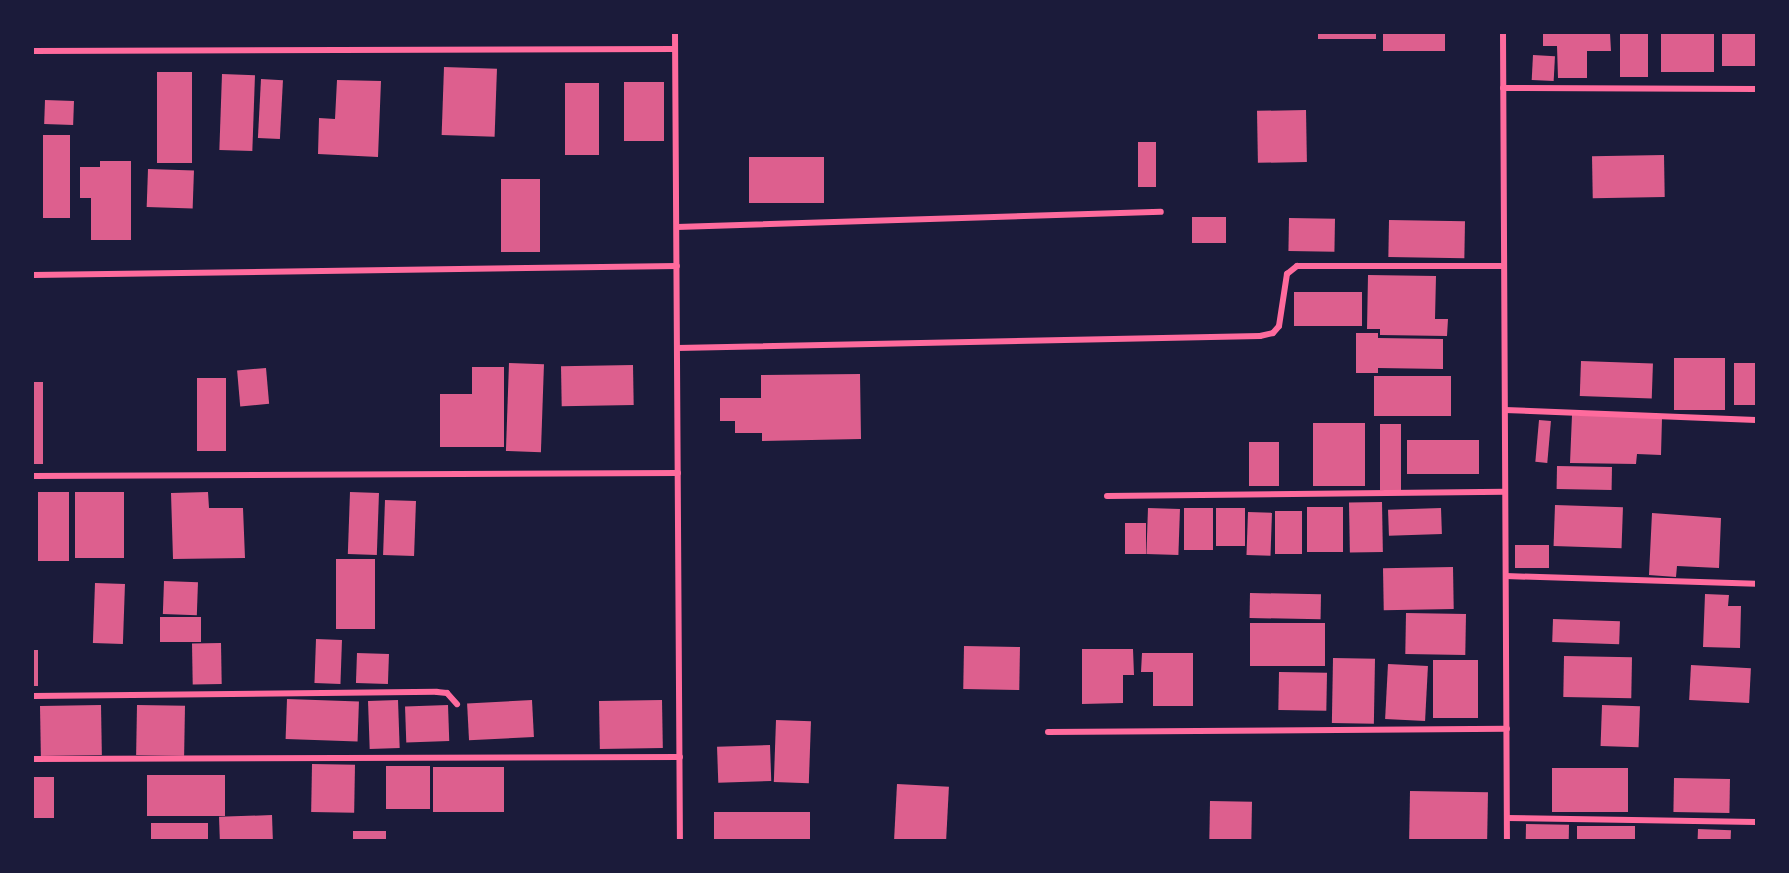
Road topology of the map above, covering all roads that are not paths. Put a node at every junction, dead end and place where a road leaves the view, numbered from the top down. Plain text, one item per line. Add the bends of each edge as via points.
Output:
1 (675, 33) edge
2 (1503, 33) edge
3 (675, 49) junction
4 (33, 51) edge
5 (1503, 88) junction
6 (1756, 89) edge
7 (1161, 212) dead end
8 (677, 227) junction
9 (677, 267) junction
10 (1504, 267) junction
11 (33, 275) edge
12 (677, 348) junction
13 (1505, 410) junction
14 (1756, 420) edge
15 (678, 473) junction
16 (33, 476) edge
17 (1505, 492) junction
18 (1107, 496) dead end
19 (1506, 576) junction
20 (1756, 584) edge
21 (33, 696) edge
22 (457, 704) dead end
23 (1507, 729) junction
24 (1047, 732) dead end
25 (680, 757) junction
26 (33, 759) edge
27 (1507, 818) junction
28 (1756, 822) edge
29 (680, 840) edge
30 (1508, 840) edge

1 - 3 street
2 - 5 street
3 - 4 street
3 - 8 street
5 - 6 street
5 - 10 street
7 - 8 street
8 - 9 street
9 - 11 street
9 - 12 street
10 - 12 street via 1297,266 1287,274 1279,326 1273,333 1260,336
10 - 13 street
12 - 15 street
13 - 14 street
13 - 17 street
15 - 16 street
15 - 25 street
17 - 18 street
17 - 19 street
19 - 20 street
19 - 23 street
21 - 22 street via 437,692 447,693
23 - 24 street
23 - 27 street
25 - 26 street
25 - 29 street
27 - 28 street
27 - 30 street

